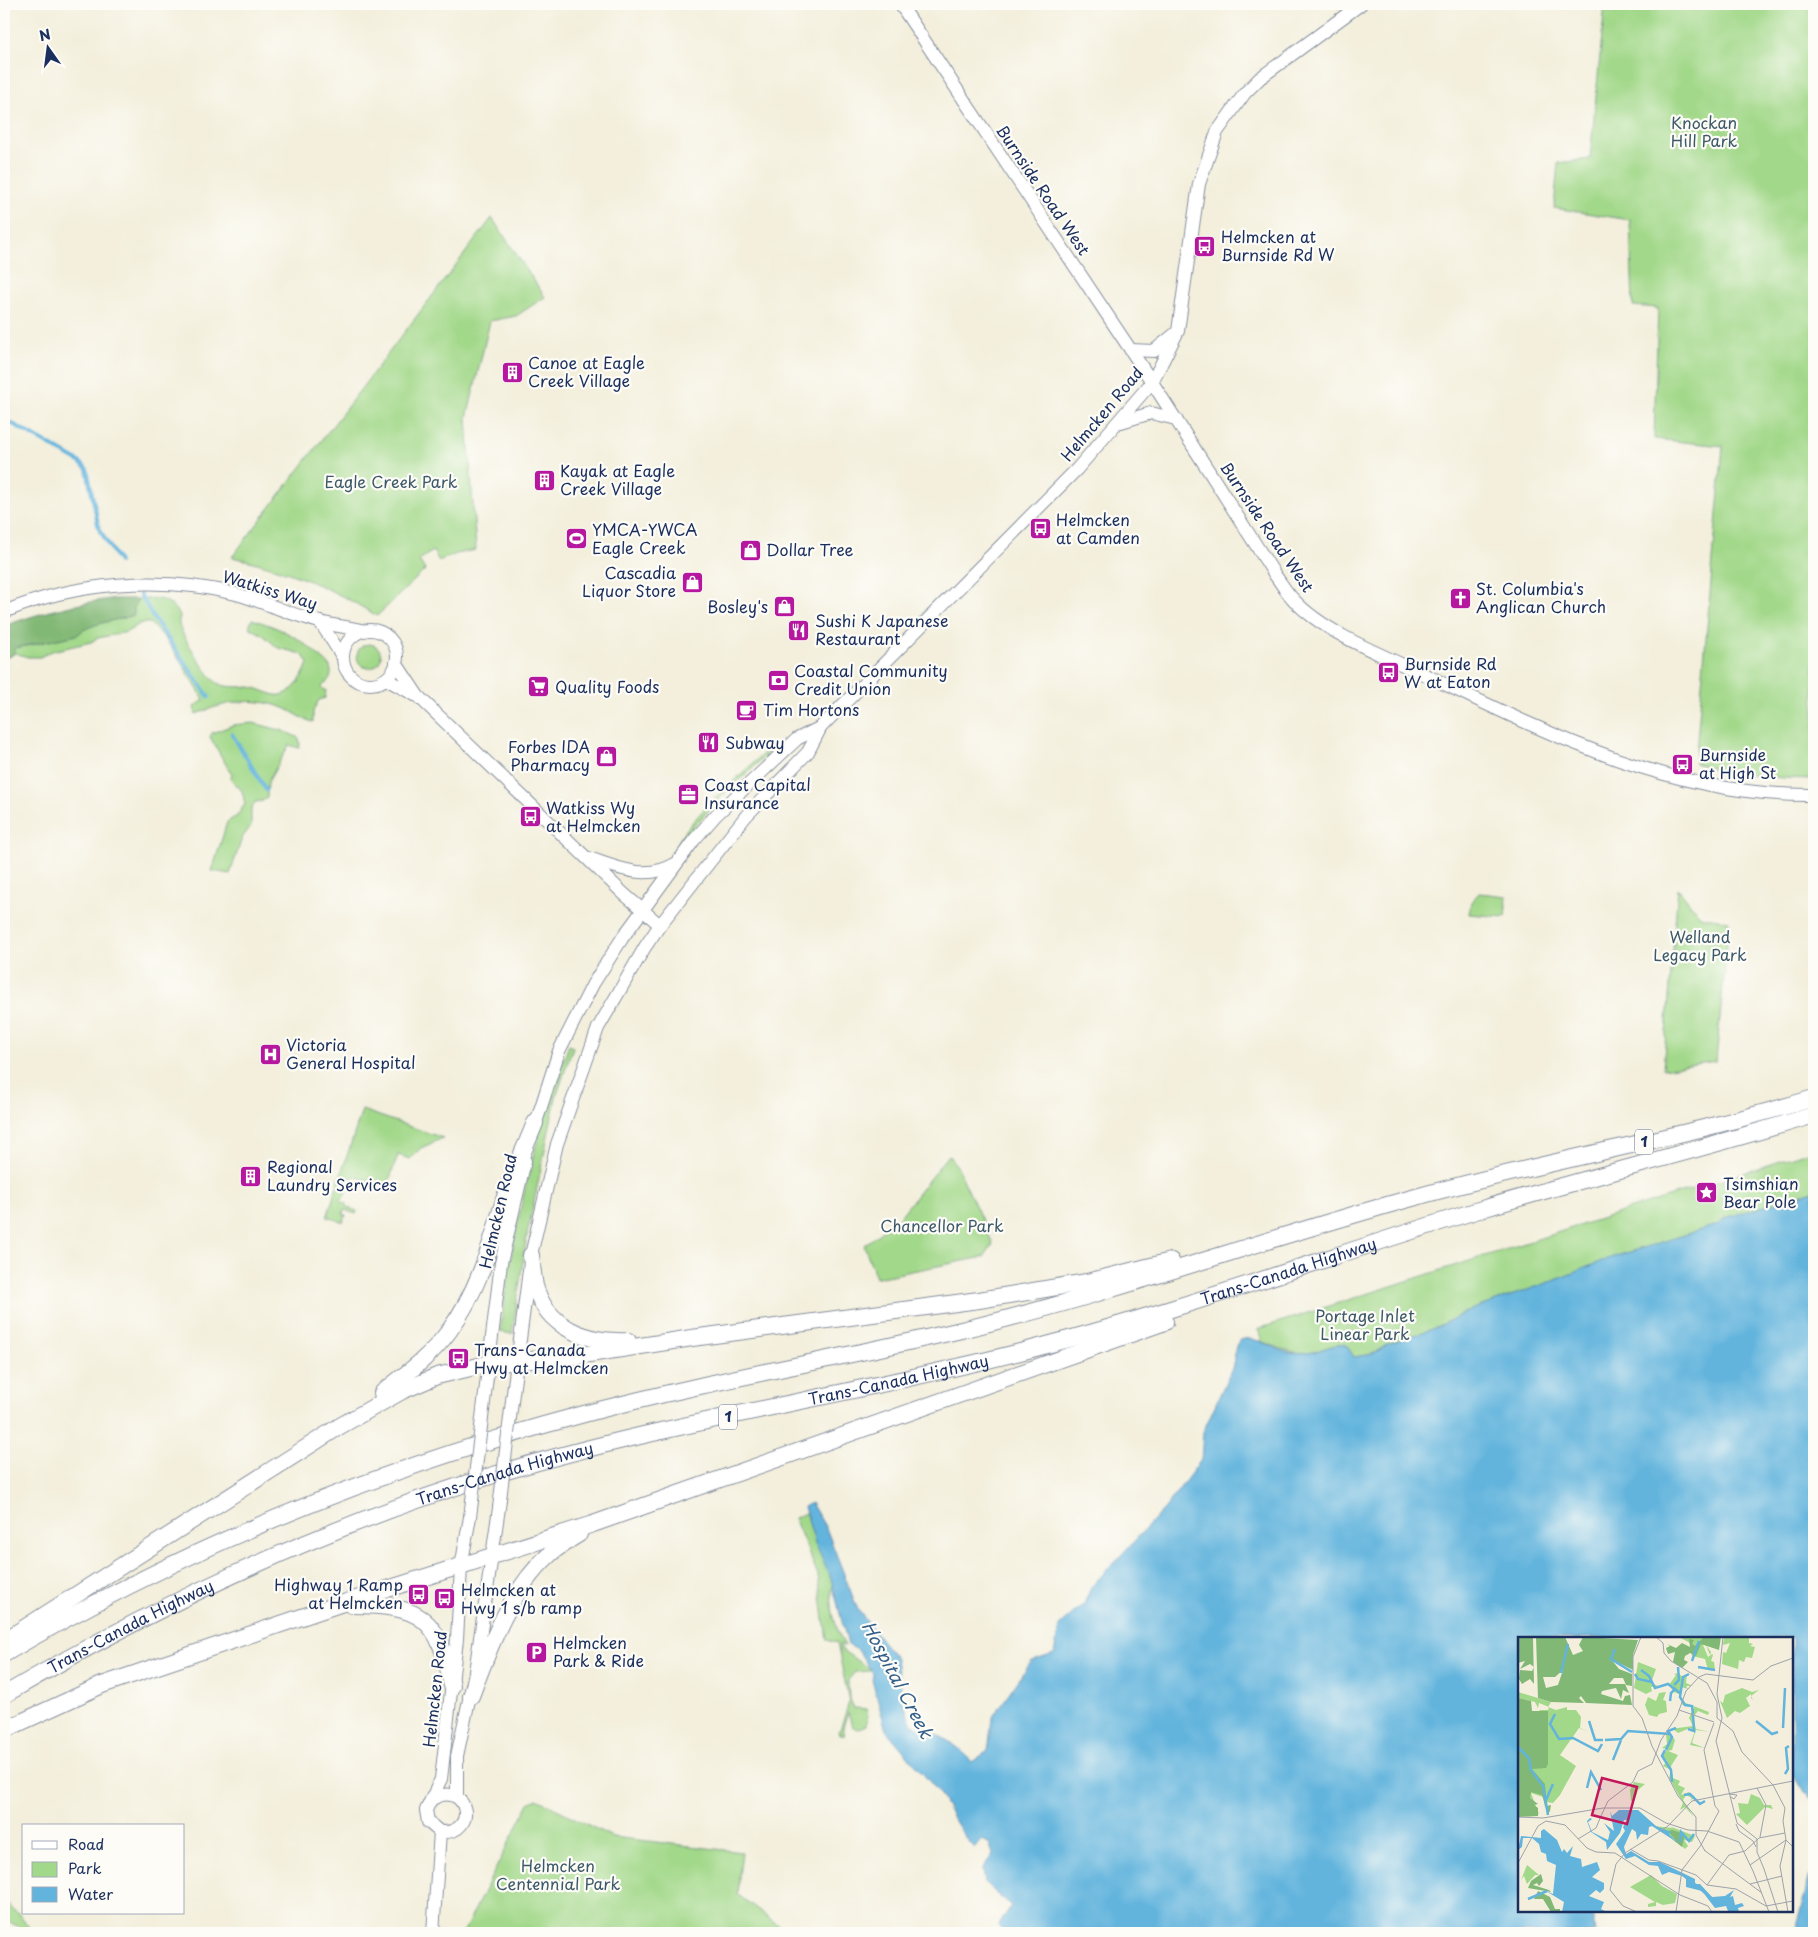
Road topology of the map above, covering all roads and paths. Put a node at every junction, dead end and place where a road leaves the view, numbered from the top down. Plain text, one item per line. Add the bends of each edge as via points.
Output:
1 (900, 4) edge
2 (1361, 4) edge
3 (1178, 331) junction
4 (1130, 350) junction
5 (1152, 382) junction
6 (1176, 418) junction
7 (1118, 423) junction
8 (4, 612) edge
9 (320, 622) junction
10 (364, 631) junction
11 (342, 656) junction
12 (396, 663) junction
13 (386, 679) junction
14 (418, 696) junction
15 (821, 727) junction
16 (1814, 795) edge
17 (584, 857) junction
18 (676, 863) junction
19 (642, 910) junction
20 (660, 925) junction
21 (1814, 1098) edge
22 (1814, 1115) edge
23 (536, 1124) junction
24 (1381, 1206) junction
25 (1480, 1210) junction
26 (531, 1255) junction
27 (692, 1338) junction
28 (516, 1363) junction
29 (487, 1364) junction
30 (340, 1426) junction
31 (593, 1524) junction
32 (491, 1557) junction
33 (461, 1567) junction
34 (337, 1605) junction
35 (4, 1641) edge
36 (4, 1654) edge
37 (452, 1686) junction
38 (4, 1695) edge
39 (470, 1696) junction
40 (4, 1730) edge
41 (457, 1797) junction
42 (431, 1800) junction
43 (445, 1833) junction
44 (433, 1933) edge

1 - 4 main road, Burnside Road West
2 - 3 main road, Helmcken Road via 1260,78 1217,132 1199,184
3 - 4 main road via 1154,351
3 - 5 main road, Helmcken Road
4 - 5 main road, Burnside Road West
5 - 6 main road, Burnside Road West
5 - 7 main road, Helmcken Road
6 - 7 main road via 1151,413
6 - 16 main road, Burnside Road West via 1284,587 1303,609 1321,622 1519,721 1596,752 1693,782 1763,793
7 - 15 main road, Helmcken Road via 1077,469
8 - 9 main road, Watkiss Way via 80,590 156,584 228,592
9 - 10 main road, Watkiss Way
9 - 11 main road, Watkiss Way
10 - 11 main road via 349,640
10 - 12 main road via 375,630 385,634 396,651
11 - 13 main road via 347,671 354,679 364,683
12 - 13 main road
12 - 14 main road
13 - 14 main road
14 - 17 main road
15 - 18 main road, Helmcken Road via 797,739 716,815
15 - 20 main road, Helmcken Road via 808,752 746,816
17 - 18 main road via 642,873 665,870
17 - 19 main road
18 - 19 main road, Helmcken Road
19 - 20 main road
19 - 23 main road, Helmcken Road via 578,1012 553,1067
20 - 26 main road, Helmcken Road via 598,1028 558,1144
21 - 24 highway, Trans-Canada Highway / 1
22 - 25 highway, Trans-Canada Highway / 1
23 - 29 main road, Helmcken Road via 514,1201 501,1263
23 - 30 highway via 508,1188 481,1274 463,1311 426,1357
24 - 27 highway via 1309,1218 1170,1262 1087,1282 921,1309
24 - 36 highway, Trans-Canada Highway / 1 via 1047,1309 588,1413 428,1459 286,1512 188,1555
25 - 31 highway via 1437,1233 1214,1305
25 - 38 highway, Trans-Canada Highway / 1 via 1075,1338 593,1448 448,1490 370,1517 237,1572 129,1625
26 - 27 highway via 540,1299 547,1311 567,1330 597,1340
26 - 28 main road, Helmcken Road
27 - 28 highway
28 - 29 highway
28 - 32 main road, Helmcken Road, bridge
29 - 30 highway via 453,1370 419,1382
29 - 33 main road, Helmcken Road, bridge via 470,1517
30 - 35 highway
31 - 32 highway
31 - 39 highway via 551,1553 530,1575 493,1637
32 - 33 highway
32 - 39 main road, Helmcken Road
33 - 34 highway
33 - 37 main road, Helmcken Road
34 - 37 highway via 390,1607 410,1612 430,1625 440,1640
34 - 40 highway via 102,1685
37 - 42 main road, Helmcken Road via 441,1780
39 - 41 main road, Helmcken Road via 457,1756
41 - 42 main road via 439,1795
41 - 43 main road via 464,1805 466,1815 462,1825
42 - 43 main road via 426,1810 428,1822 434,1830
43 - 44 main road

